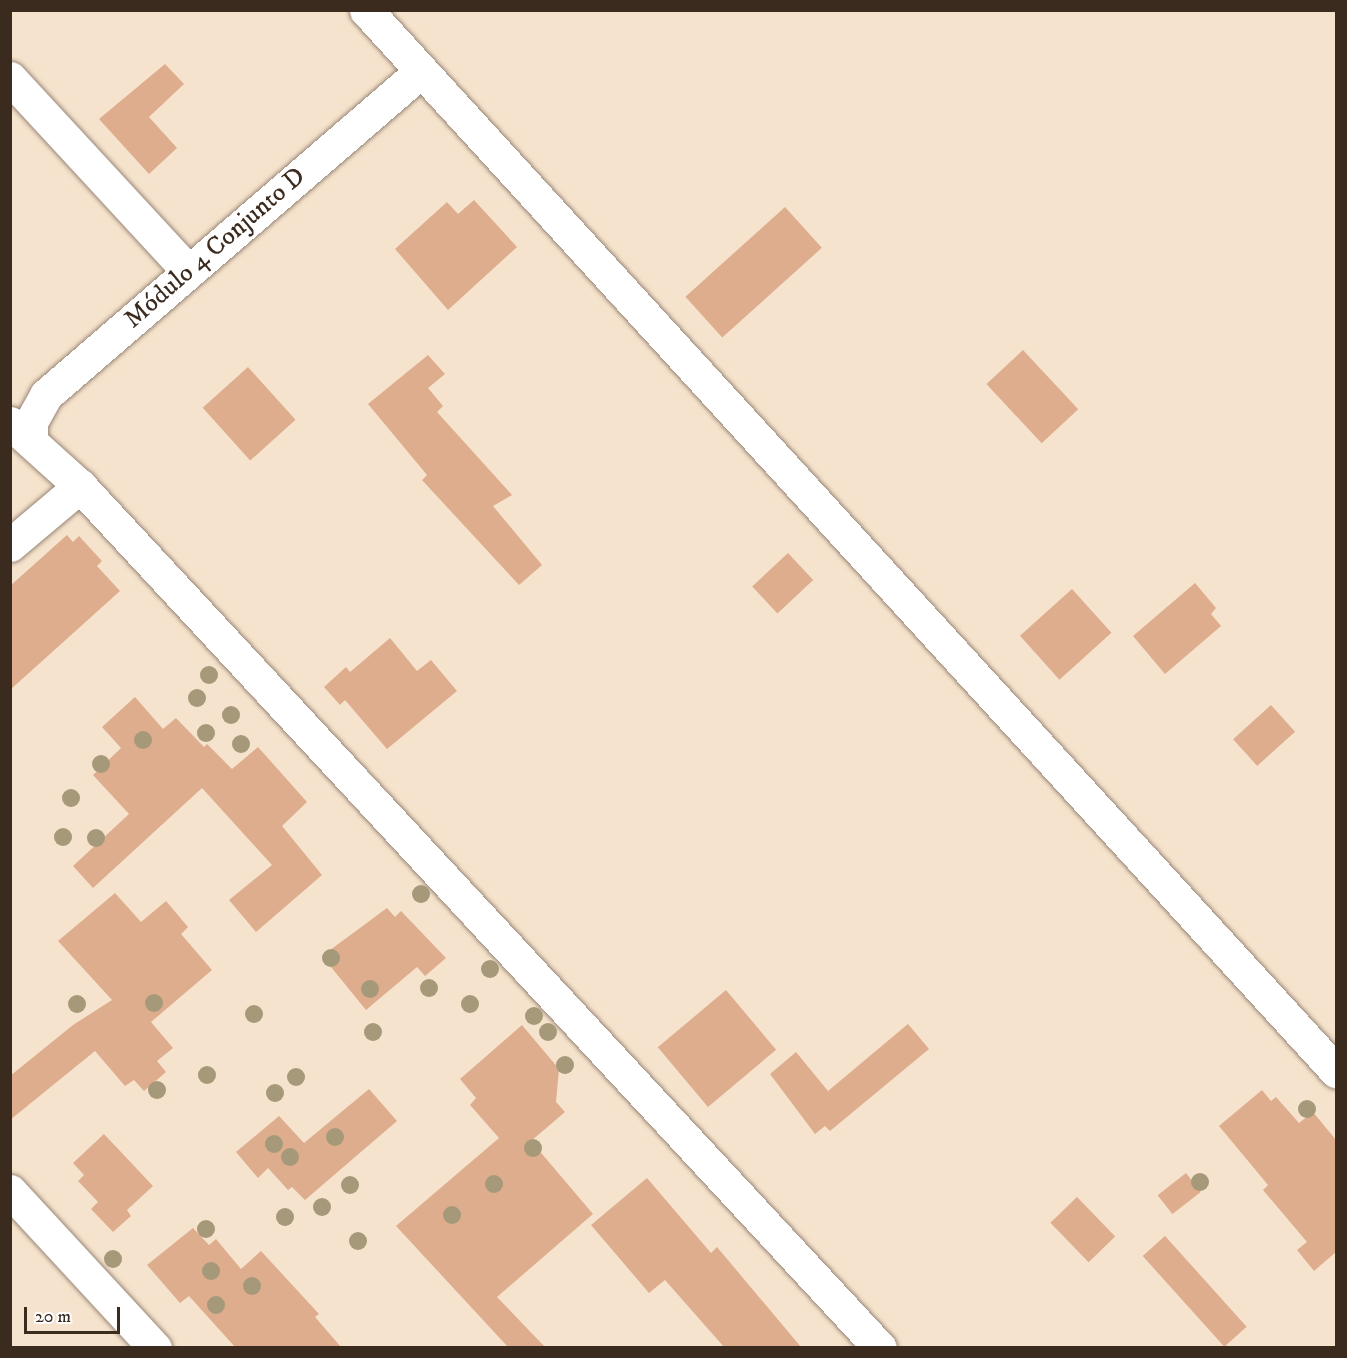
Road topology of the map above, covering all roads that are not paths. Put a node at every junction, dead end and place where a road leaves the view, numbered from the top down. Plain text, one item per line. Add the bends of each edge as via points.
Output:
1 (366, 10) edge
2 (421, 71) junction
3 (10, 78) edge
4 (188, 271) junction
5 (21, 431) edge
6 (80, 486) junction
7 (10, 545) edge
8 (1336, 1071) edge
9 (10, 1191) edge
10 (155, 1347) edge
11 (880, 1347) edge

1 - 2 street
2 - 4 street, Módulo 4 Conjunto D
2 - 8 street
3 - 4 street
4 - 5 street, Módulo 4 Conjunto D via 46,395 31,422
5 - 6 street
6 - 7 street
6 - 11 street
9 - 10 street

